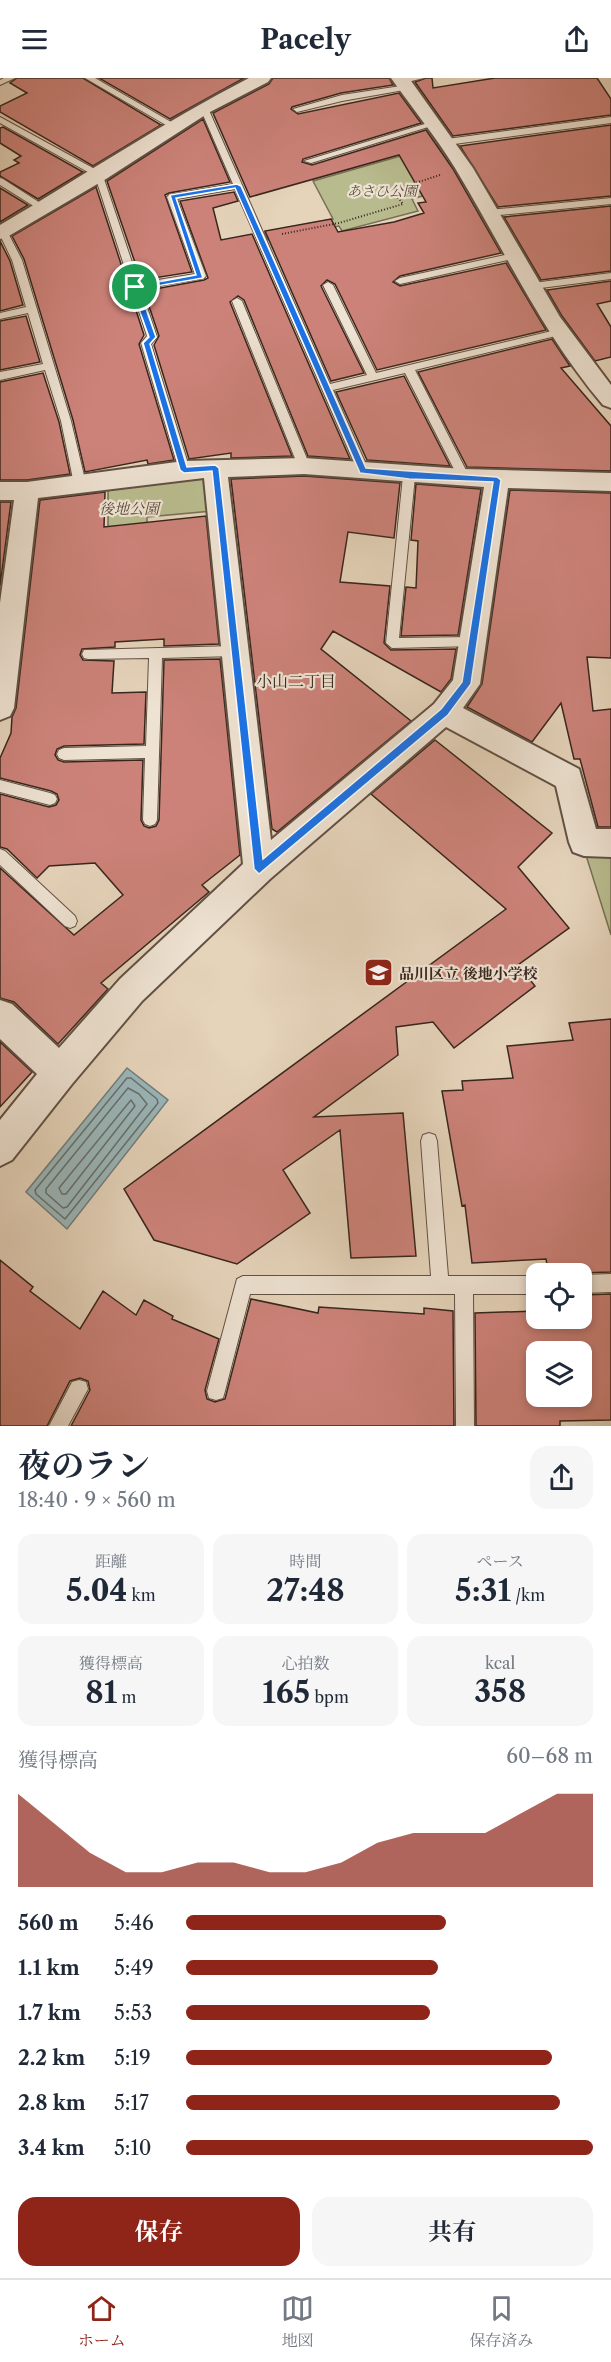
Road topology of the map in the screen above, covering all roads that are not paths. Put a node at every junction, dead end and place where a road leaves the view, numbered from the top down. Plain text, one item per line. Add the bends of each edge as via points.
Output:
1 (11, 78) edge
2 (89, 78) edge
3 (259, 78) edge
4 (408, 81) edge
5 (0, 83) edge
6 (204, 108) junction
7 (297, 109) dead end
8 (0, 120) edge
9 (611, 120) edge
10 (434, 124) junction
11 (174, 126) junction
12 (447, 142) junction
13 (308, 161) dead end
14 (99, 175) junction
15 (0, 181) edge
16 (237, 186) junction
17 (611, 201) edge
18 (43, 208) junction
19 (489, 213) junction
20 (2, 232) edge
21 (514, 256) junction
22 (611, 276) edge
23 (400, 281) dead end
24 (328, 285) dead end
25 (533, 286) junction
26 (135, 287) junction
27 (237, 301) dead end
28 (32, 309) junction
29 (0, 316) edge
30 (560, 332) junction
31 (49, 366) junction
32 (408, 369) junction
33 (0, 376) edge
34 (373, 377) junction
35 (328, 388) junction
36 (609, 394) edge
37 (304, 466) junction
38 (215, 468) junction
39 (184, 470) junction
40 (363, 471) junction
41 (409, 476) junction
42 (464, 478) junction
43 (497, 480) junction
44 (611, 482) edge
45 (80, 484) junction
46 (0, 491) edge
47 (27, 491) junction
48 (472, 642) junction
49 (234, 651) junction
50 (156, 653) junction
51 (88, 654) dead end
52 (0, 708) edge
53 (444, 712) junction
54 (153, 752) junction
55 (64, 754) dead end
56 (0, 786) edge
57 (50, 799) dead end
58 (150, 820) dead end
59 (611, 843) edge
60 (0, 856) edge
61 (259, 869) junction
62 (70, 921) dead end
63 (0, 1016) edge
64 (60, 1072) junction
65 (429, 1141) dead end
66 (0, 1148) edge
67 (611, 1283) edge
68 (592, 1284) edge
69 (526, 1285) edge
70 (440, 1286) junction
71 (464, 1287) junction
72 (79, 1389) dead end
73 (216, 1390) dead end
74 (58, 1426) edge
75 (465, 1426) edge

1 - 5 lane
2 - 11 lane
3 - 6 street
4 - 7 lane
4 - 10 street
6 - 11 street
6 - 16 lane
8 - 14 lane
9 - 12 lane
10 - 12 street
10 - 13 lane
11 - 14 street
12 - 19 street
14 - 18 street
14 - 26 lane
15 - 18 lane
16 - 26 lane via 172,197 201,276
16 - 35 lane
17 - 19 lane
18 - 20 street
19 - 21 street
20 - 28 lane via 17,260
21 - 23 lane
21 - 25 street
22 - 25 lane
24 - 34 lane
25 - 30 street
26 - 39 lane via 152,337 146,343
27 - 37 lane
28 - 29 lane
28 - 31 lane
30 - 32 lane
30 - 36 street
31 - 33 lane
31 - 45 lane
32 - 34 lane
32 - 42 lane
34 - 35 lane
35 - 40 lane
37 - 38 street
37 - 40 street
38 - 39 street
38 - 49 street
39 - 45 street
40 - 41 street
41 - 42 street
41 - 48 lane via 392,643
42 - 43 street
43 - 44 street
43 - 48 street
45 - 47 street
46 - 47 street
47 - 52 street
48 - 53 street via 466,684
49 - 50 lane
49 - 61 street
50 - 51 lane
50 - 54 lane
53 - 59 street via 568,778 584,842
53 - 61 street
54 - 55 lane
54 - 58 lane
56 - 57 lane
60 - 62 lane
61 - 64 street via 131,990
63 - 64 street
64 - 66 street
65 - 70 lane
67 - 68 lane
69 - 71 lane
70 - 71 lane
70 - 73 lane via 243,1285
71 - 75 lane
72 - 74 lane

